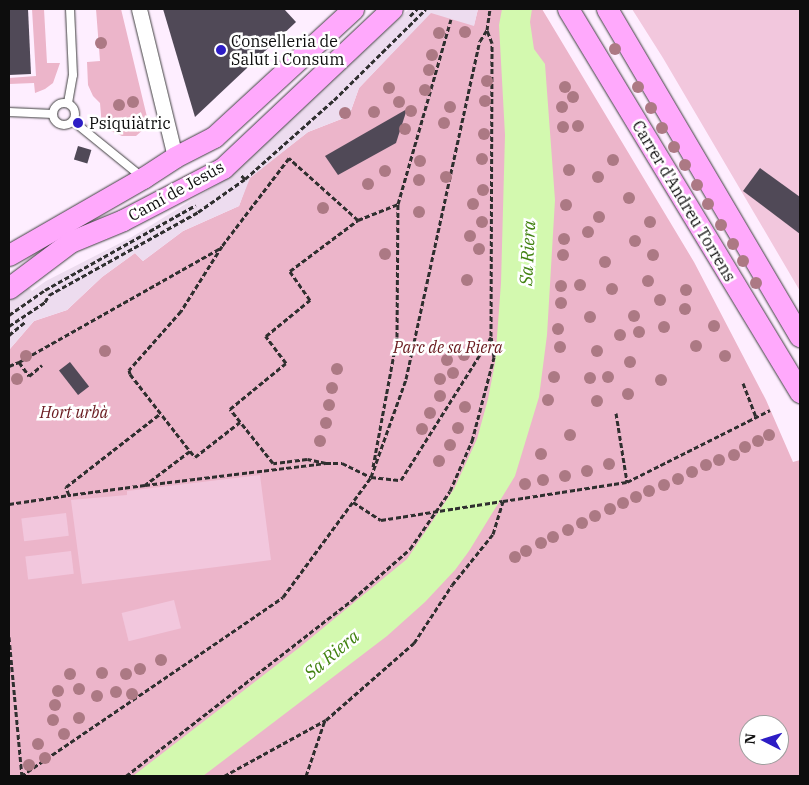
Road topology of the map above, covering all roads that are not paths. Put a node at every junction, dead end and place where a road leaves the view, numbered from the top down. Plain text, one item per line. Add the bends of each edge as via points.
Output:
1 (70, 9) edge
2 (139, 9) edge
3 (353, 9) edge
4 (392, 9) edge
5 (568, 9) edge
6 (607, 9) edge
7 (68, 103) junction
8 (9, 112) edge
9 (53, 114) junction
10 (73, 121) junction
11 (175, 157) junction
12 (143, 178) junction
13 (124, 220) junction
14 (9, 254) edge
15 (9, 288) edge
16 (800, 336) edge
17 (800, 392) edge

1 - 7 lane via 73,75
2 - 11 street
3 - 11 main road, Camí de Jesús via 214,137
4 - 13 main road, Camí de Jesús via 223,168
5 - 17 main road, Carrer d'Andreu Torrens
6 - 16 main road, Carrer d'Andreu Torrens
7 - 9 lane via 58,104
7 - 10 lane via 76,111
8 - 9 lane
9 - 10 lane via 59,124
10 - 12 lane
11 - 12 main road, Camí de Jesús
11 - 13 main road via 175,174
12 - 14 main road, Camí de Jesús
13 - 15 main road, Camí de Jesús via 70,242

